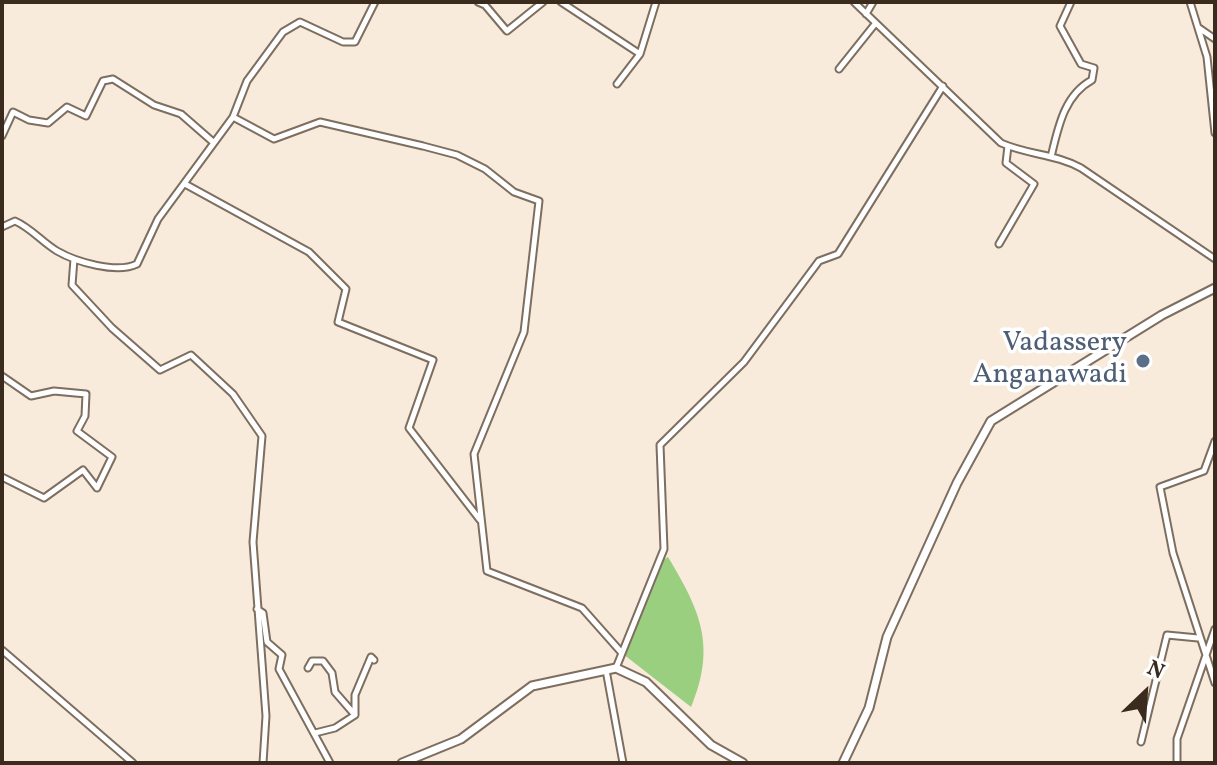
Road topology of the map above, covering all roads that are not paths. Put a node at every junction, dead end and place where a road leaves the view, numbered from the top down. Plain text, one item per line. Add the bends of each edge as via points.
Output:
1 (478, 2) edge
2 (543, 2) edge
3 (561, 2) edge
4 (656, 2) edge
5 (854, 2) edge
6 (873, 2) edge
7 (1071, 2) edge
8 (1190, 2) edge
9 (373, 3) edge
10 (866, 14) junction
11 (875, 24) junction
12 (1198, 27) junction
13 (1215, 39) edge
14 (640, 54) junction
15 (839, 69) dead end
16 (617, 84) dead end
17 (943, 86) junction
18 (233, 117) junction
19 (1215, 133) edge
20 (2, 136) edge
21 (213, 142) junction
22 (1008, 146) junction
23 (1051, 157) junction
24 (185, 184) junction
25 (3, 225) edge
26 (999, 244) dead end
27 (74, 259) junction
28 (1215, 259) edge
29 (1215, 288) edge
30 (2, 376) edge
31 (1215, 441) edge
32 (2, 477) edge
33 (482, 523) junction
34 (257, 609) junction
35 (1215, 629) edge
36 (1198, 638) junction
37 (2, 650) edge
38 (621, 652) junction
39 (1205, 655) junction
40 (374, 660) dead end
41 (308, 668) dead end
42 (616, 668) junction
43 (605, 669) junction
44 (1215, 683) edge
45 (355, 715) junction
46 (315, 733) junction
47 (1141, 742) dead end
48 (133, 763) edge
49 (263, 763) edge
50 (330, 763) edge
51 (402, 763) edge
52 (623, 763) edge
53 (743, 763) edge
54 (843, 763) edge
55 (1177, 763) edge

1 - 2 street via 507,31
3 - 14 street
4 - 14 street
5 - 10 street
6 - 10 street
7 - 23 street via 1060,26 1081,64 1094,68 1092,80 1079,87 1060,120
8 - 12 street
9 - 18 street via 362,33 348,44 293,23 247,81
10 - 11 street
11 - 15 street
11 - 17 street
12 - 13 street
12 - 19 street via 1207,57
14 - 16 street
17 - 22 street
17 - 38 street via 838,254 819,261 744,362 660,445 664,549
18 - 21 street
18 - 33 street via 274,139 320,122 457,155 514,192 539,201 524,332 474,454
20 - 21 street via 13,112 48,123 67,107 86,116 103,81 113,79 154,105 181,114
21 - 24 street
22 - 23 street
22 - 26 street via 1006,163 1034,184
23 - 28 street via 1081,168
24 - 27 street via 152,228 137,264 108,266
24 - 33 street via 309,252 346,289 338,322 433,360 409,428
25 - 27 street via 25,225
27 - 34 street via 72,285 112,328 160,370 191,355 233,394 262,436 253,542
29 - 54 main road via 991,421 887,637 869,708
30 - 32 street via 31,396 54,391 86,394 85,416 77,431 112,457 97,488 83,470 44,498
31 - 36 street via 1204,471 1160,487 1163,516
33 - 38 street via 487,571 582,608
34 - 46 street via 263,613 267,642 282,655 279,669
34 - 49 street via 266,716
35 - 39 street
36 - 39 street
36 - 47 street via 1167,635
37 - 48 street
38 - 42 street
39 - 44 street
39 - 55 street via 1177,739
40 - 45 street via 371,657 355,695
41 - 45 street via 312,661 323,661 332,673 335,692
42 - 43 main road
42 - 53 main road via 646,682 711,745
43 - 51 main road via 532,686 461,739
43 - 52 street
45 - 46 street
46 - 50 street

